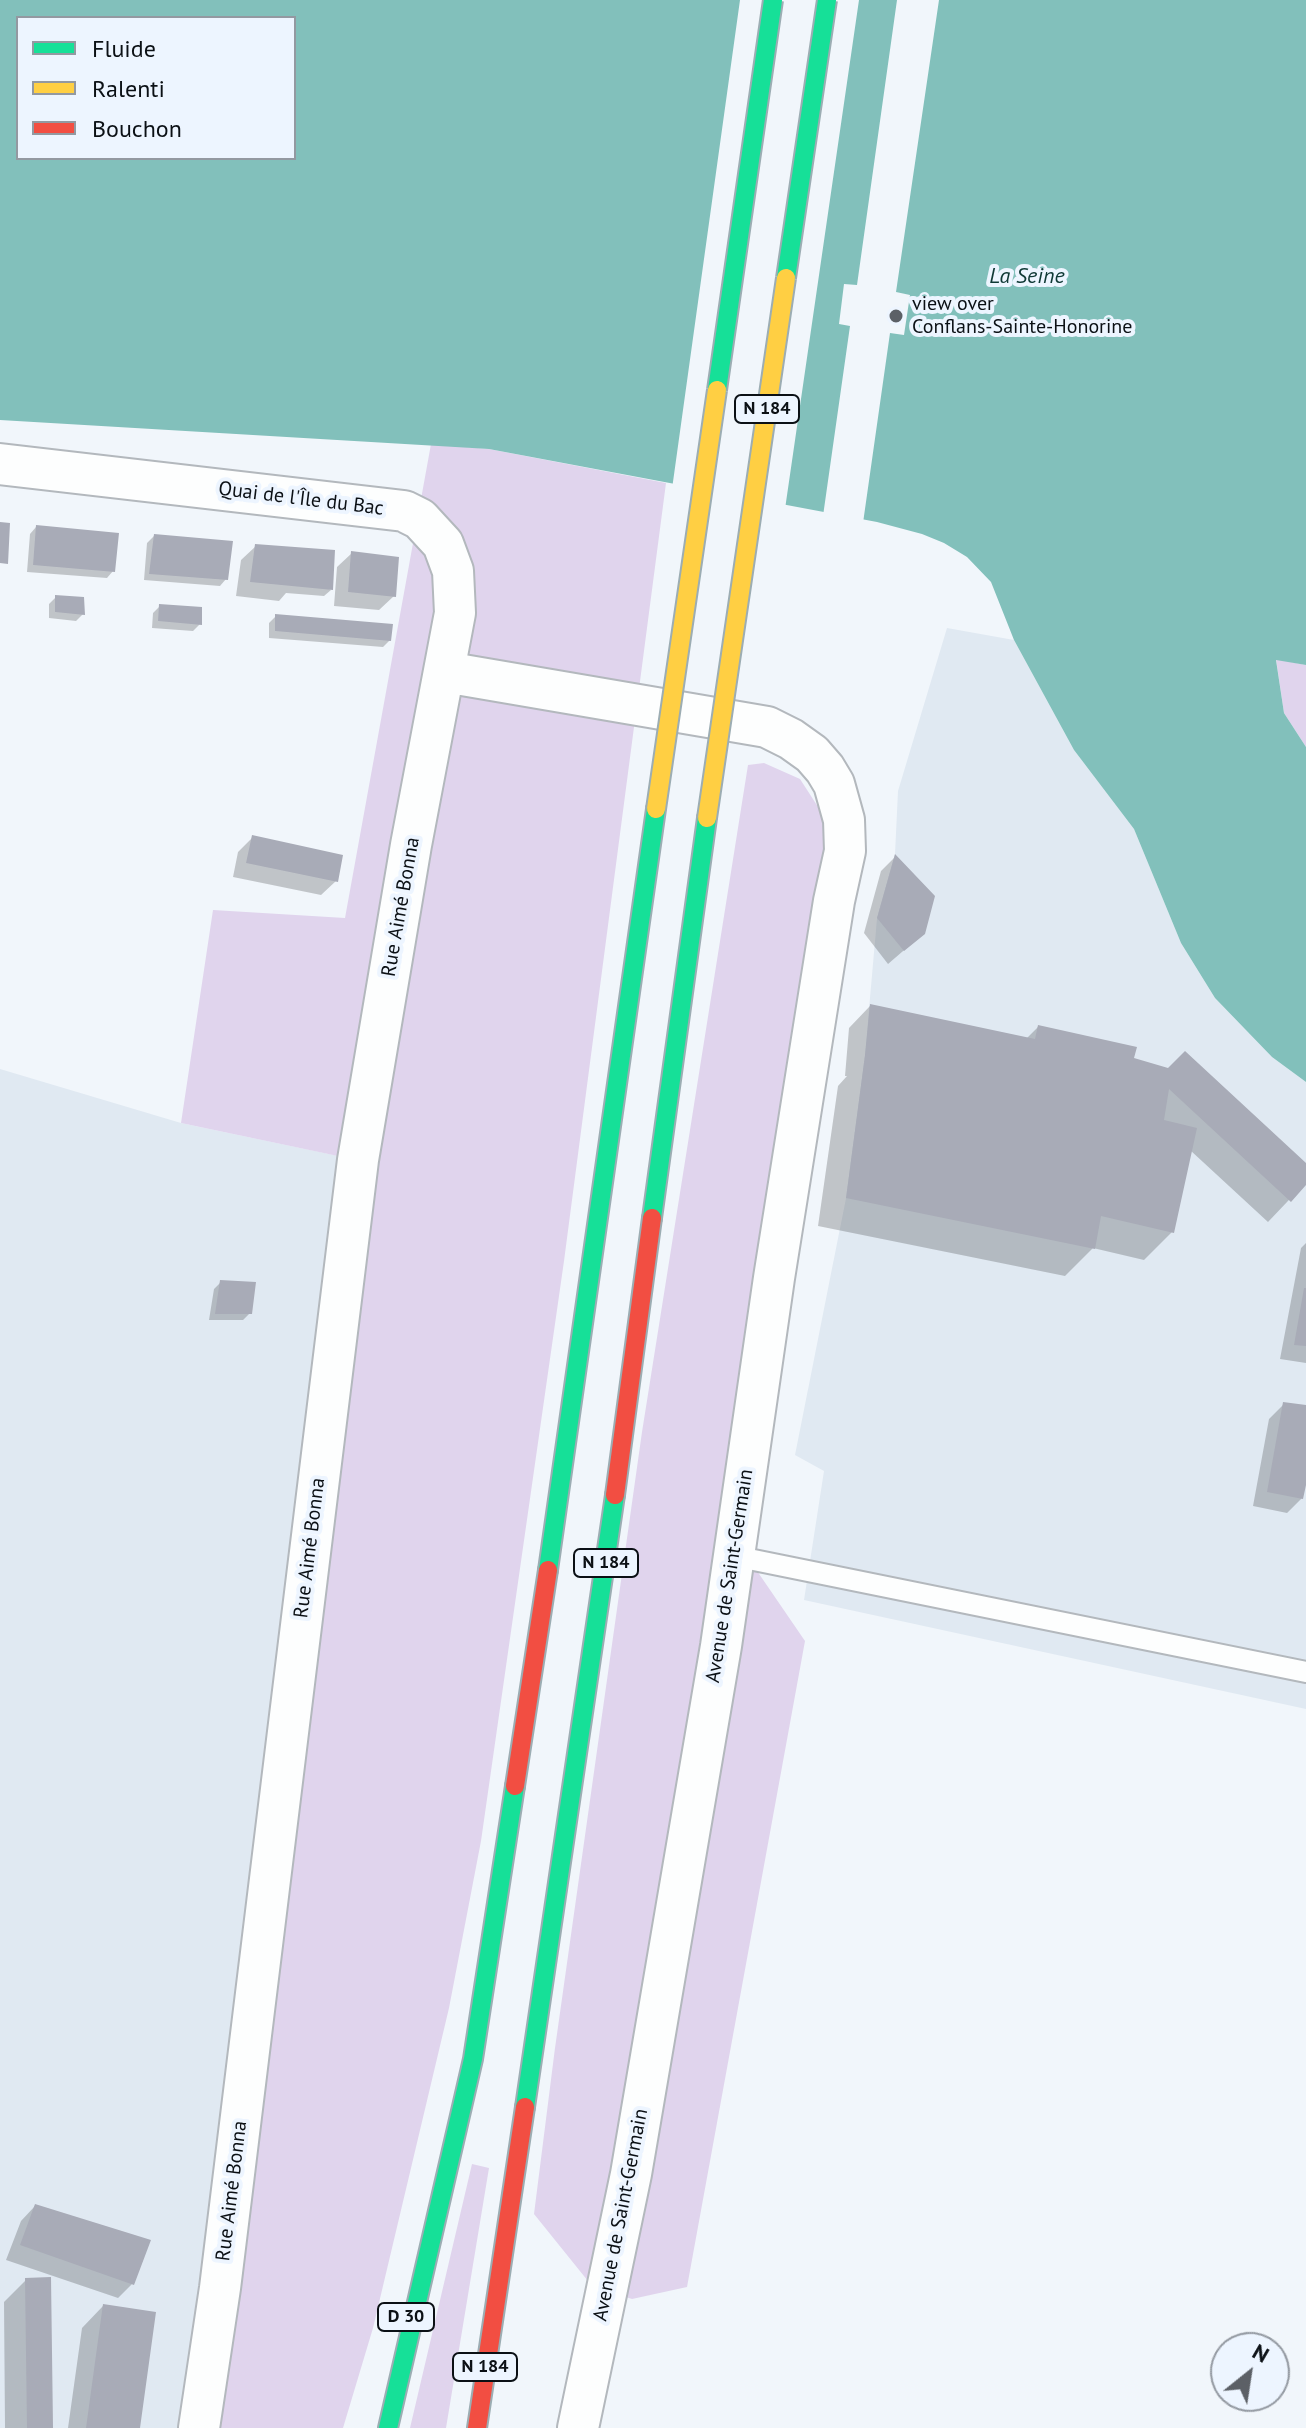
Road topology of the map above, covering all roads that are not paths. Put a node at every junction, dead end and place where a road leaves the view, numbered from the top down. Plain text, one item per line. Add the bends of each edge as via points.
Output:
1 (773, 0) edge
2 (827, 0) edge
3 (0, 464) edge
4 (445, 672) junction
5 (734, 1556) junction
6 (1306, 1672) edge
7 (440, 2206) junction
8 (199, 2428) edge
9 (373, 2428) edge
10 (388, 2428) edge
11 (477, 2428) edge
12 (578, 2428) edge

1 - 7 main road, N 184, bridge via 544,1599 473,2059
2 - 11 main road, N 184, bridge
3 - 4 street, Quai de l'Île du Bac via 404,511 420,519 443,544 453,571 455,613
4 - 5 street, Avenue de Saint-Germain via 767,727 812,754 834,784 844,820 845,851 776,1262
4 - 8 street, Rue Aimé Bonna via 358,1160
5 - 6 lane
5 - 12 street, Avenue de Saint-Germain via 631,2174
7 - 9 main road, D 30
7 - 10 main road, N 184

